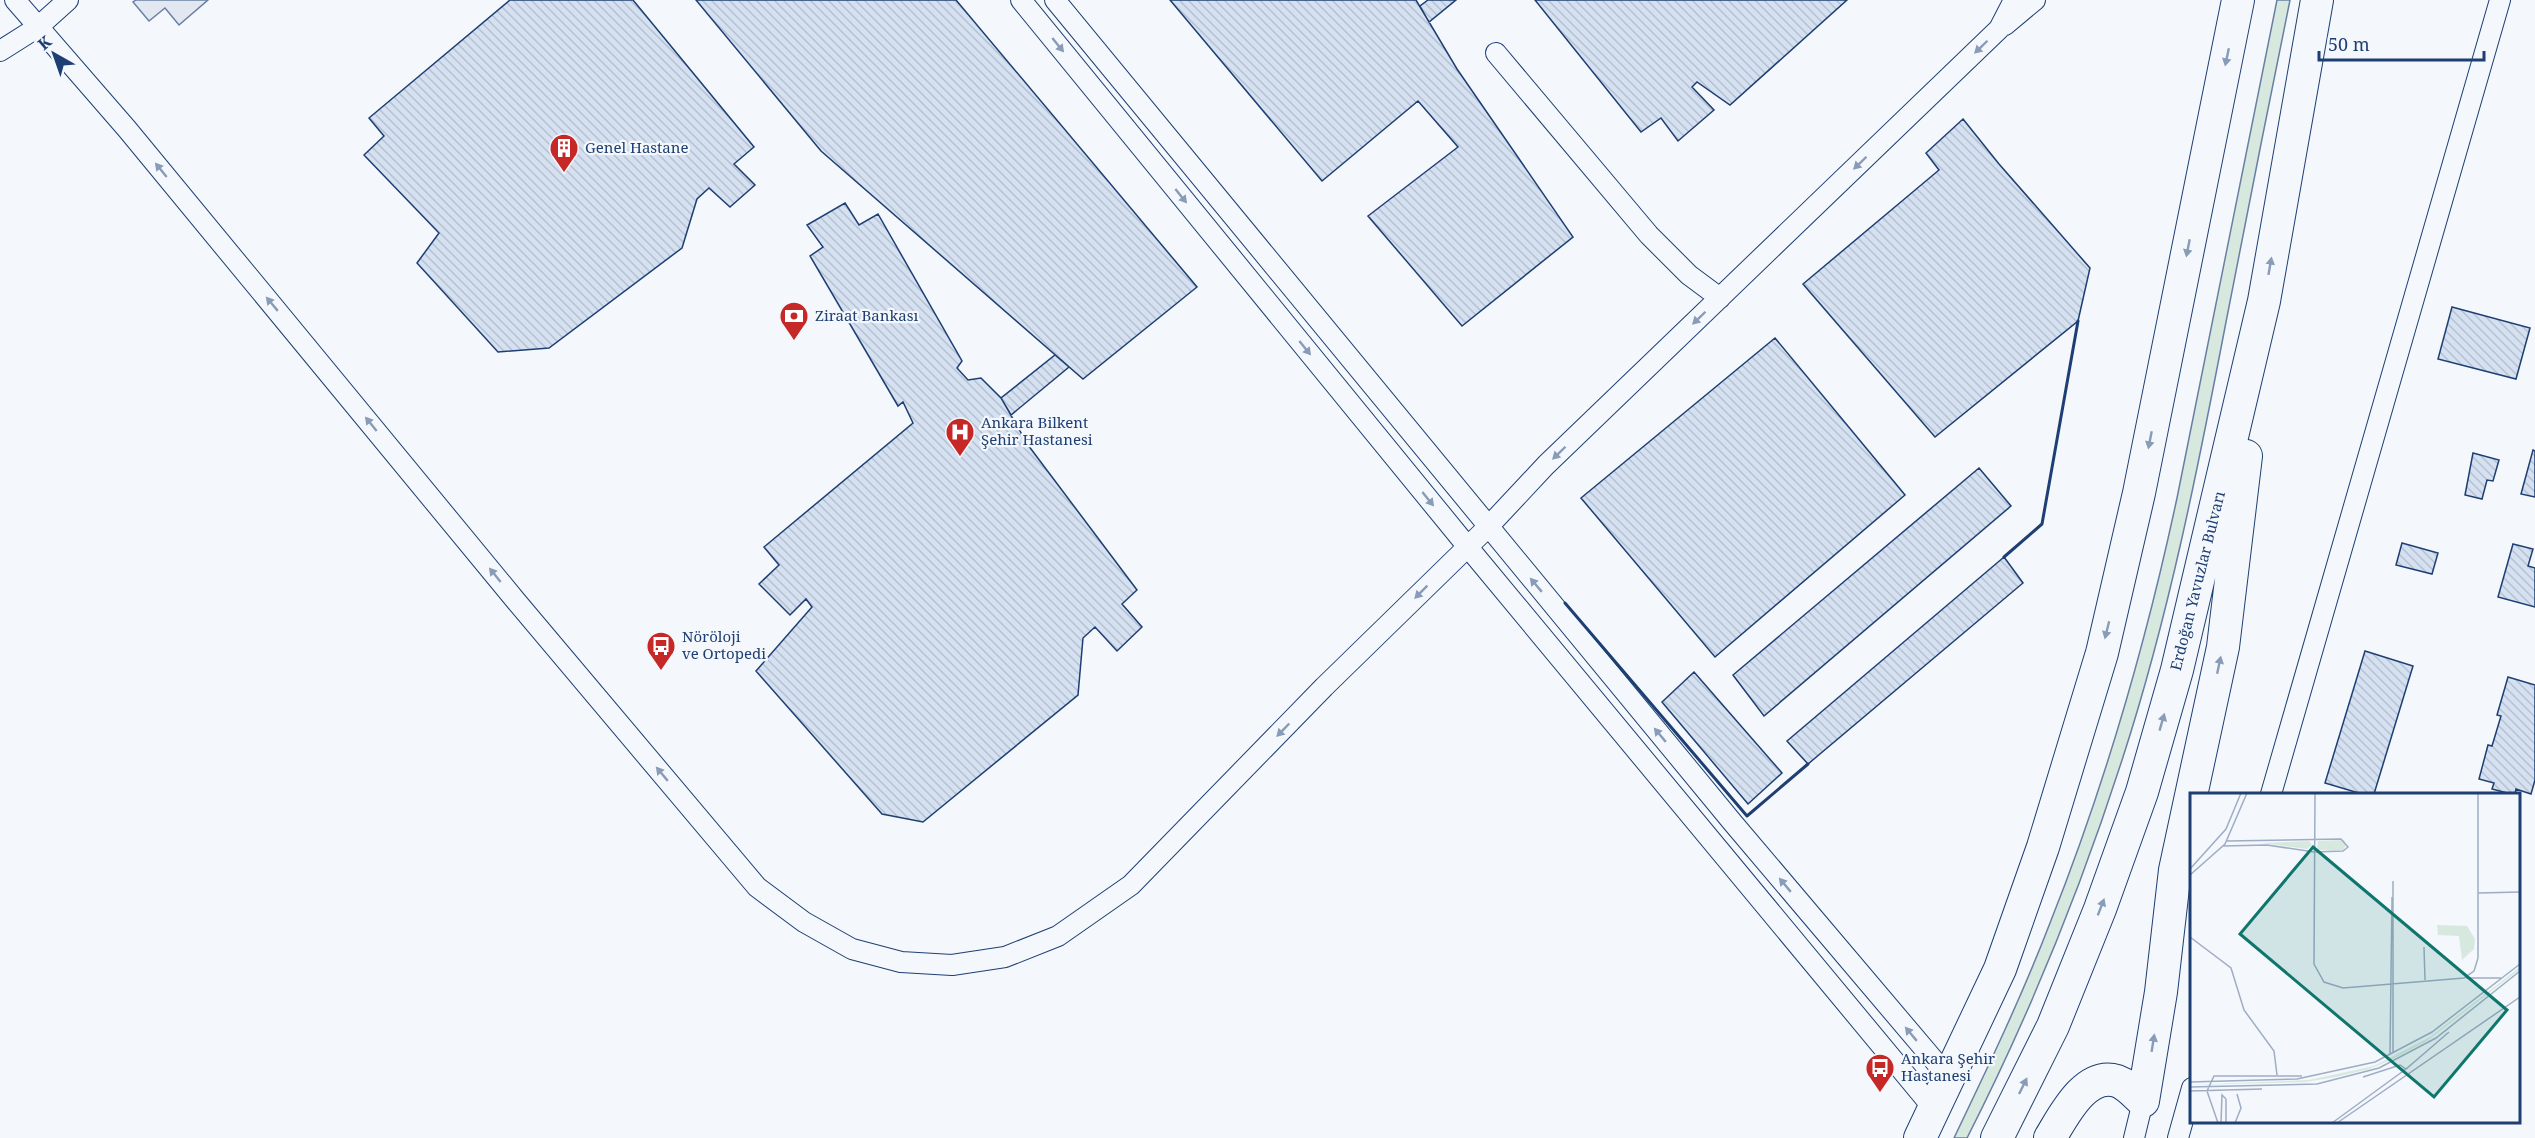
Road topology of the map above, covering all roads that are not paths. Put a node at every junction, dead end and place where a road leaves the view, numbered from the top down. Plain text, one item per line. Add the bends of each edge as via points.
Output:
1 (15, 0) edge
2 (68, 0) edge
3 (1021, 0) edge
4 (1055, 0) edge
5 (2014, 0) edge
6 (2035, 0) edge
7 (2238, 0) edge
8 (2318, 0) edge
9 (2500, 0) edge
10 (38, 27) junction
11 (1999, 29) junction
12 (0, 51) edge
13 (1496, 53) dead end
14 (1720, 298) junction
15 (2264, 301) junction
16 (1488, 527) junction
17 (1467, 546) junction
18 (2192, 793) edge
19 (2272, 793) edge
20 (2190, 800) edge
21 (1949, 1078) junction
22 (2190, 1095) edge
23 (2144, 1101) junction
24 (1934, 1109) junction
25 (1920, 1138) edge
26 (1998, 1138) edge
27 (2050, 1138) edge
28 (2134, 1138) edge
29 (2178, 1138) edge

1 - 10 street
2 - 10 street
3 -> 17 street
4 - 16 street
5 - 11 street
6 - 11 street
7 -> 21 main road via 2139,493 2102,652 2029,890 1982,1012
15 -> 8 main road, Erdoğan Yavuzlar Bulvarı
9 - 19 street
10 - 12 street
17 -> 10 street via 1131,885 1058,936 1005,957 952,965 901,962 852,949 804,922 757,887
11 -> 14 street
13 - 14 street via 1648,235 1689,275
14 -> 16 street via 1546,465
18 -> 15 main road via 2223,647
26 -> 15 main road, Erdoğan Yavuzlar Bulvarı via 2066,996 2142,792 2177,670
16 - 17 street
21 -> 16 street
17 - 24 street
23 -> 20 main road via 2175,870
21 - 24 main road
22 - 29 street
23 - 27 main road via 2114,1080 2100,1082 2084,1091 2069,1107
23 - 28 street
24 - 25 main road

